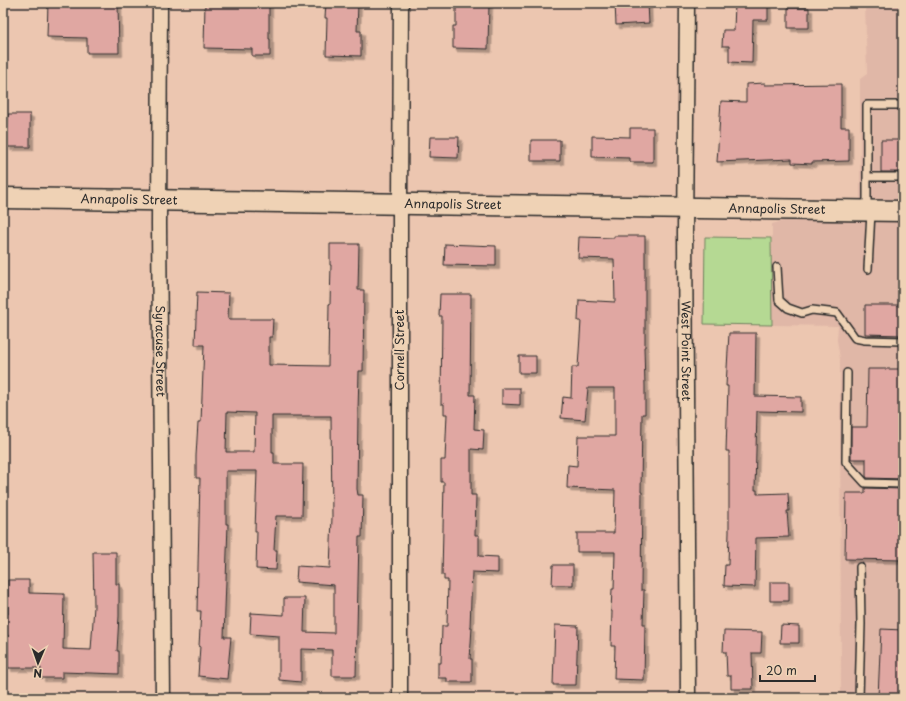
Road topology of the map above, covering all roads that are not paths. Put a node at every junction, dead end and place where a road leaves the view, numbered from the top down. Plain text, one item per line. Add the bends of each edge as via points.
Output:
1 (160, 3) edge
2 (401, 3) edge
3 (687, 3) edge
4 (903, 105) edge
5 (867, 177) junction
6 (903, 177) edge
7 (3, 198) edge
8 (160, 200) junction
9 (400, 204) junction
10 (686, 208) junction
11 (869, 210) junction
12 (903, 211) edge
13 (777, 267) dead end
14 (868, 269) dead end
15 (903, 341) edge
16 (847, 373) dead end
17 (903, 484) edge
18 (860, 567) dead end
19 (163, 698) edge
20 (400, 698) edge
21 (688, 698) edge
22 (859, 698) edge

1 - 8 street, Syracuse Street
2 - 9 street, Cornell Street
3 - 10 street, West Point Street
4 - 5 lane via 867,105
5 - 6 lane
5 - 11 lane
7 - 8 street, Annapolis Street
8 - 9 street, Annapolis Street
8 - 19 street, Syracuse Street
9 - 10 street, Annapolis Street
9 - 20 street, Cornell Street
10 - 11 street, Annapolis Street
10 - 21 street, West Point Street
11 - 12 street, Annapolis Street
11 - 14 lane
13 - 15 lane via 779,300 788,308 802,313 812,310 837,312 855,338
16 - 17 lane via 846,462 865,482
18 - 22 lane

